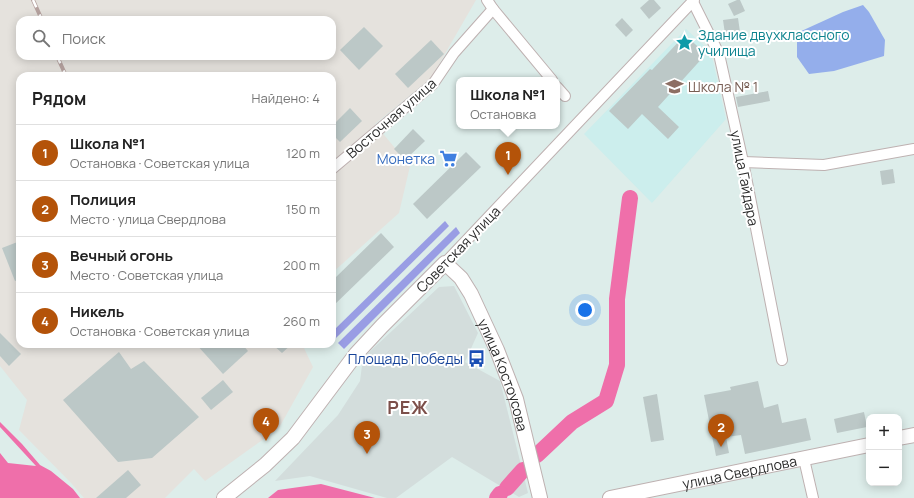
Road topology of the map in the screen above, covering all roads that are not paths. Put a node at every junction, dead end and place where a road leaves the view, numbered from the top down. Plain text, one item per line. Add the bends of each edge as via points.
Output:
1 (487, 0) edge
2 (693, 0) edge
3 (493, 9) junction
4 (550, 77) edge
5 (560, 90) edge
6 (565, 96) dead end
7 (914, 149) edge
8 (742, 162) junction
9 (336, 166) edge
10 (445, 263) junction
11 (782, 360) dead end
12 (914, 435) edge
13 (902, 437) edge
14 (866, 446) edge
15 (804, 459) junction
16 (224, 498) edge
17 (540, 498) edge
18 (610, 498) edge
19 (813, 498) edge

1 - 3 street
2 - 8 street, улица Гайдара via 719,54
2 - 10 street, Советская улица
3 - 4 street
3 - 9 street, Восточная улица via 454,54 433,84
5 - 6 street
7 - 8 street via 824,165
8 - 11 street, улица Гайдара
10 - 16 main road, Советская улица via 356,354 293,438 265,465
10 - 17 main road, улица Костоусова via 461,278 471,294 497,350 516,399
12 - 13 main road
14 - 15 main road, улица Свердлова
15 - 18 main road, улица Свердлова
15 - 19 street

